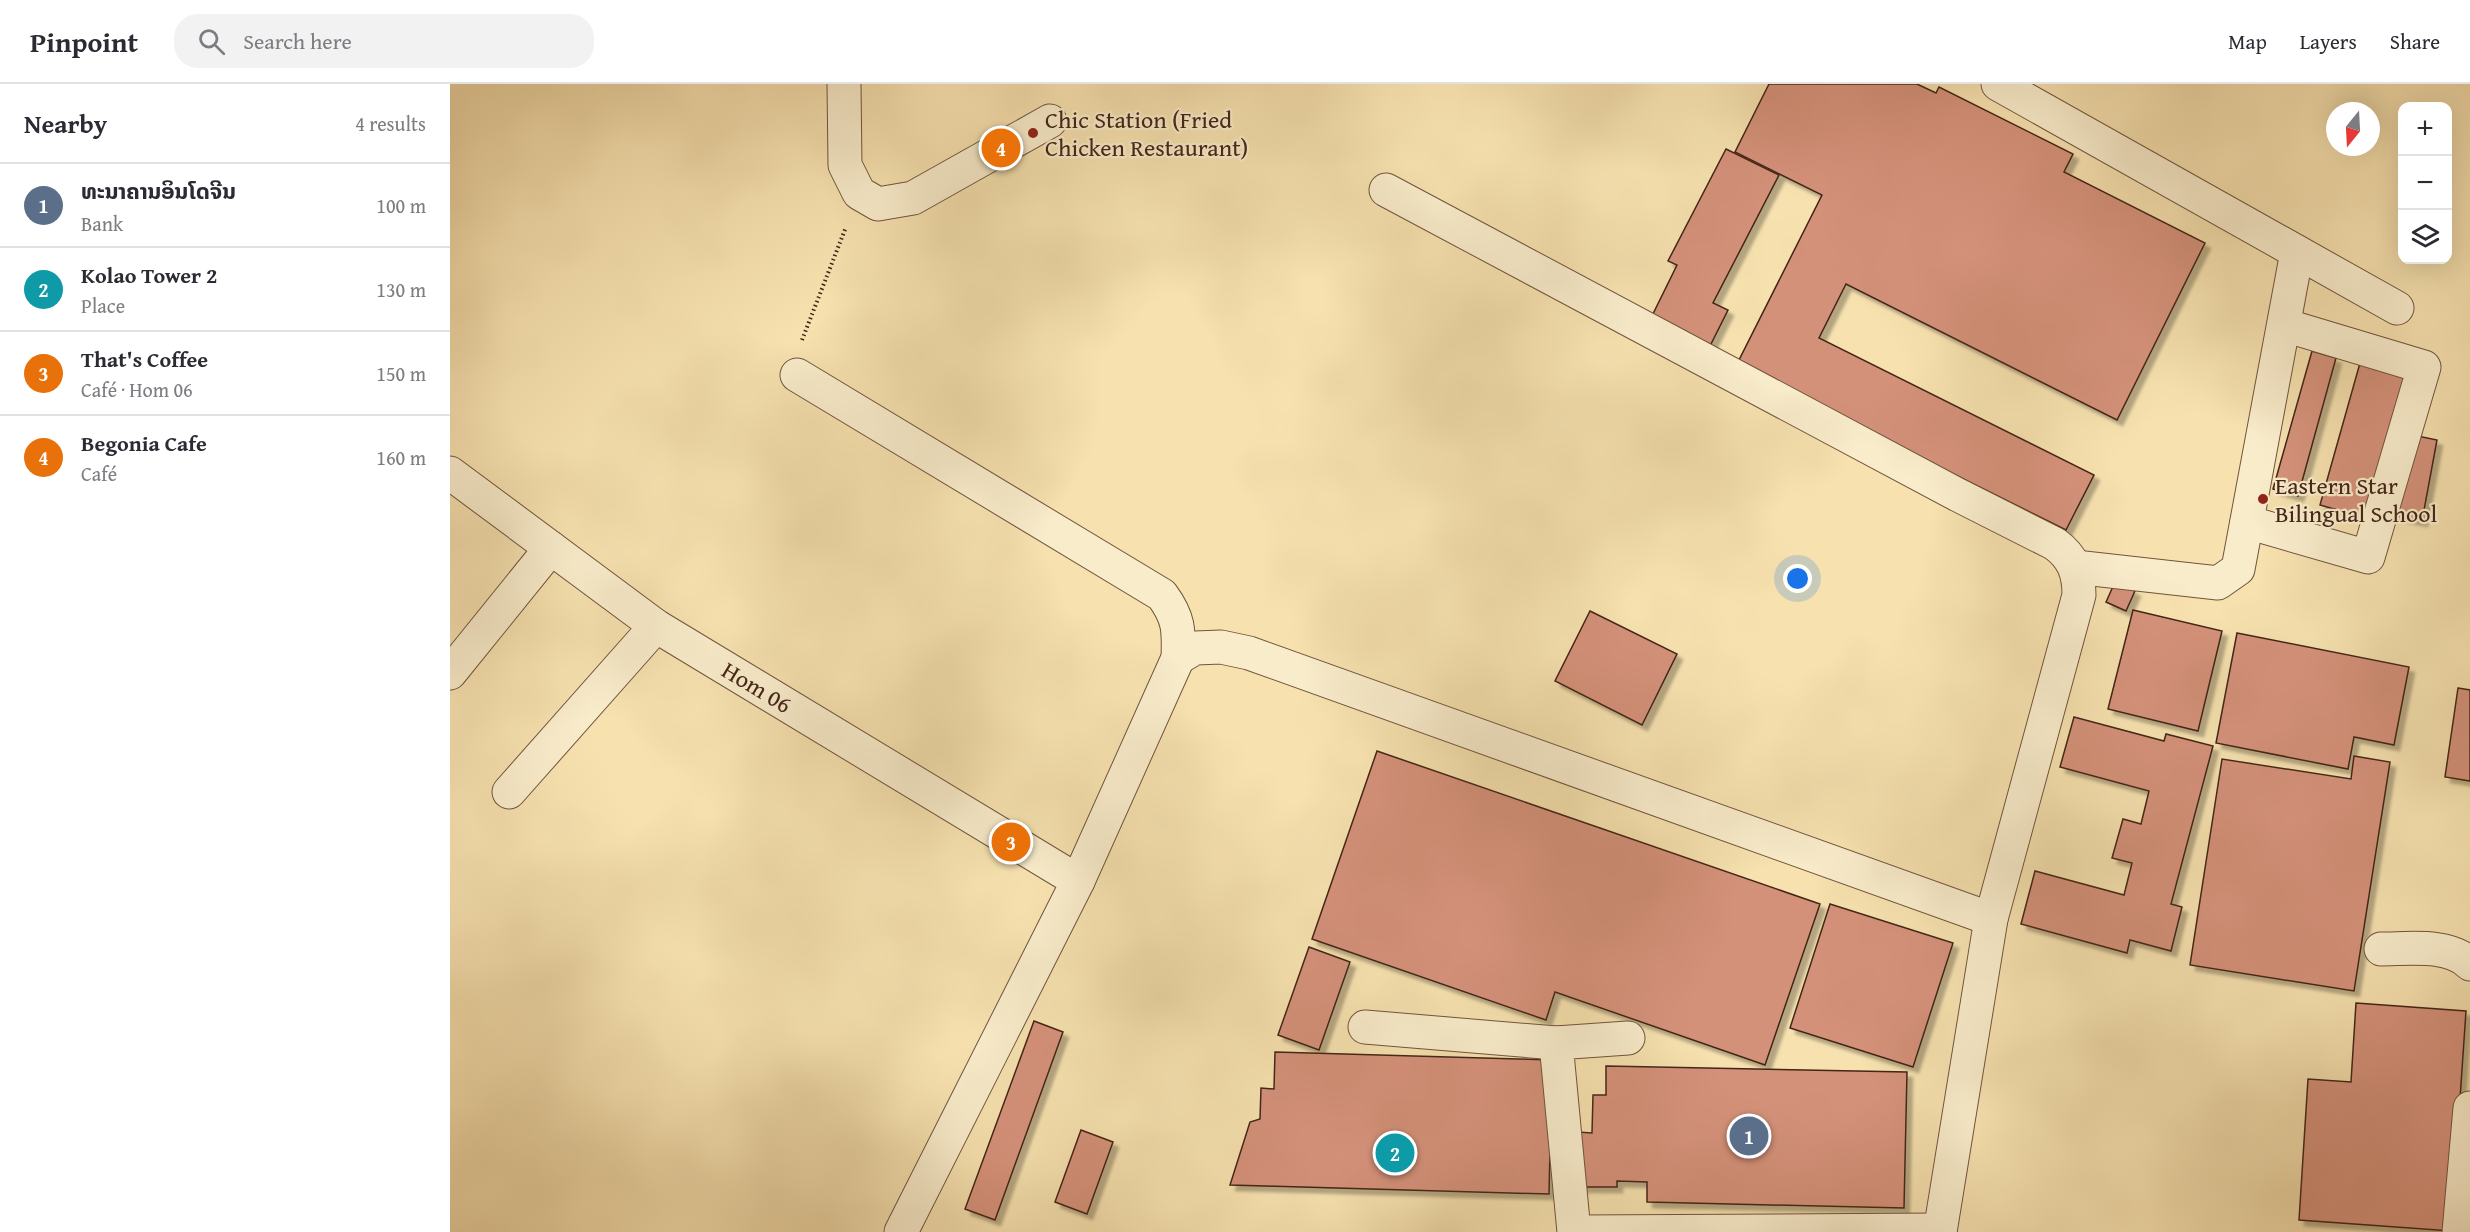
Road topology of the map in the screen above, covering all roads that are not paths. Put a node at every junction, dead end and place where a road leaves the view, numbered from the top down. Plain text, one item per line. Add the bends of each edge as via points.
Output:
1 (844, 84) edge
2 (1998, 84) edge
3 (1050, 121) dead end
4 (1386, 190) dead end
5 (2297, 252) junction
6 (2397, 308) dead end
7 (2284, 325) junction
8 (797, 375) road end
9 (450, 473) edge
10 (2247, 522) junction
11 (550, 548) junction
12 (2075, 567) junction
13 (656, 626) junction
14 (1178, 658) junction
15 (450, 673) edge
16 (509, 792) dead end
17 (1078, 881) junction
18 (1991, 919) junction
19 (2381, 949) dead end
20 (2470, 964) edge
21 (1365, 1027) dead end
22 (1628, 1038) dead end
23 (1556, 1042) junction
24 (2470, 1108) edge
25 (1940, 1231) edge
26 (901, 1232) edge
27 (1575, 1232) edge
28 (2459, 1232) edge

1 - 3 street via 845,165 859,193 878,204 913,198
2 - 5 street
4 - 12 street via 2055,544 2068,554
5 - 6 street
5 - 7 street
7 - 10 street
7 - 10 street via 2424,367 2368,557
8 - 14 street via 1162,595 1179,630
9 - 11 street, Hom 06
10 - 12 street via 2238,569 2218,583
11 - 13 street, Hom 06
11 - 15 street
12 - 18 street via 2079,595
13 - 16 street
13 - 17 street, Hom 06
14 - 17 street
14 - 18 street via 1195,648 1221,647 1249,653
17 - 26 street
18 - 25 street
19 - 20 street via 2441,950 2463,957
21 - 23 street
22 - 23 street
23 - 27 street
24 - 28 street
25 - 27 street

